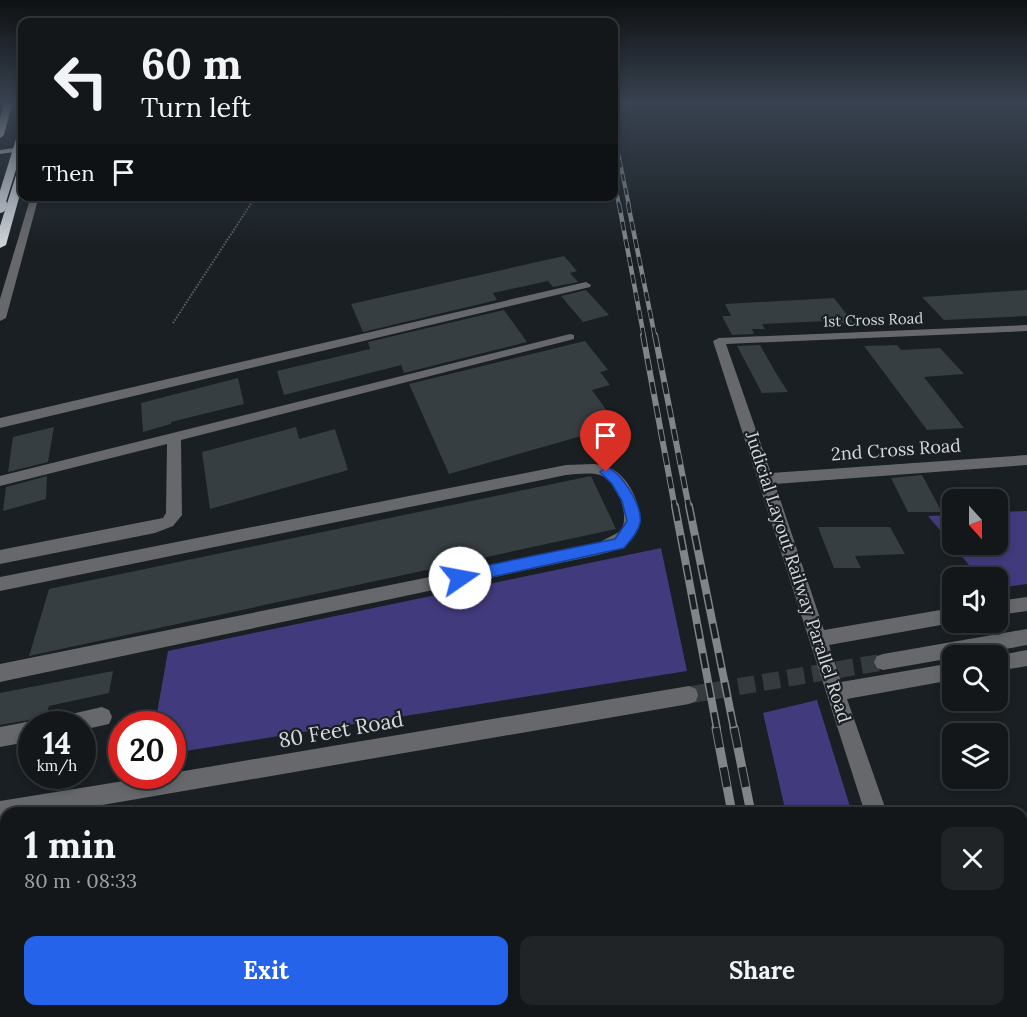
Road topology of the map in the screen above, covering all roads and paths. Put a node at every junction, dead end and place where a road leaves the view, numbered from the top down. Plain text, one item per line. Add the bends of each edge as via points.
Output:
1 (17, 151) edge
2 (18, 185) edge
3 (34, 201) edge
4 (253, 201) edge
5 (0, 207) edge
6 (0, 245) edge
7 (586, 285) dead end
8 (0, 318) edge
9 (172, 323) dead end
10 (1027, 328) edge
11 (570, 337) dead end
12 (719, 341) joint
13 (0, 423) edge
14 (174, 438) junction
15 (1027, 460) edge
16 (767, 479) junction
17 (0, 481) edge
18 (0, 556) edge
19 (0, 584) edge
20 (1027, 604) edge
21 (1008, 607) edge
22 (942, 617) edge
23 (1027, 637) edge
24 (818, 639) junction
25 (1027, 658) edge
26 (1008, 661) edge
27 (883, 662) tunnel mouth
28 (0, 673) edge
29 (942, 673) edge
30 (834, 692) junction
31 (689, 695) tunnel mouth
32 (102, 717) dead end
33 (96, 718) edge
34 (18, 734) edge
35 (0, 737) edge
36 (29, 807) edge
37 (874, 807) edge

1 - 5 highway, bridge
2 - 6 highway
3 - 8 street
4 - 9 path
7 - 13 street
10 - 12 street, 1st Cross Road
11 - 14 street
12 - 16 street, Judicial Layout Railway Parallel Road
14 - 17 street
14 - 18 street via 174,515 168,522
15 - 16 street, 2nd Cross Road
16 - 24 street, Judicial Layout Railway Parallel Road
19 - 28 street via 566,470 591,468 617,480 634,521 619,544
20 - 21 street
22 - 24 street
23 - 27 street
24 - 30 street, Judicial Layout Railway Parallel Road
25 - 26 street
29 - 30 street
30 - 37 street, Judicial Layout Railway Parallel Road
31 - 36 street, 80 Feet Road
32 - 33 street
34 - 35 street

